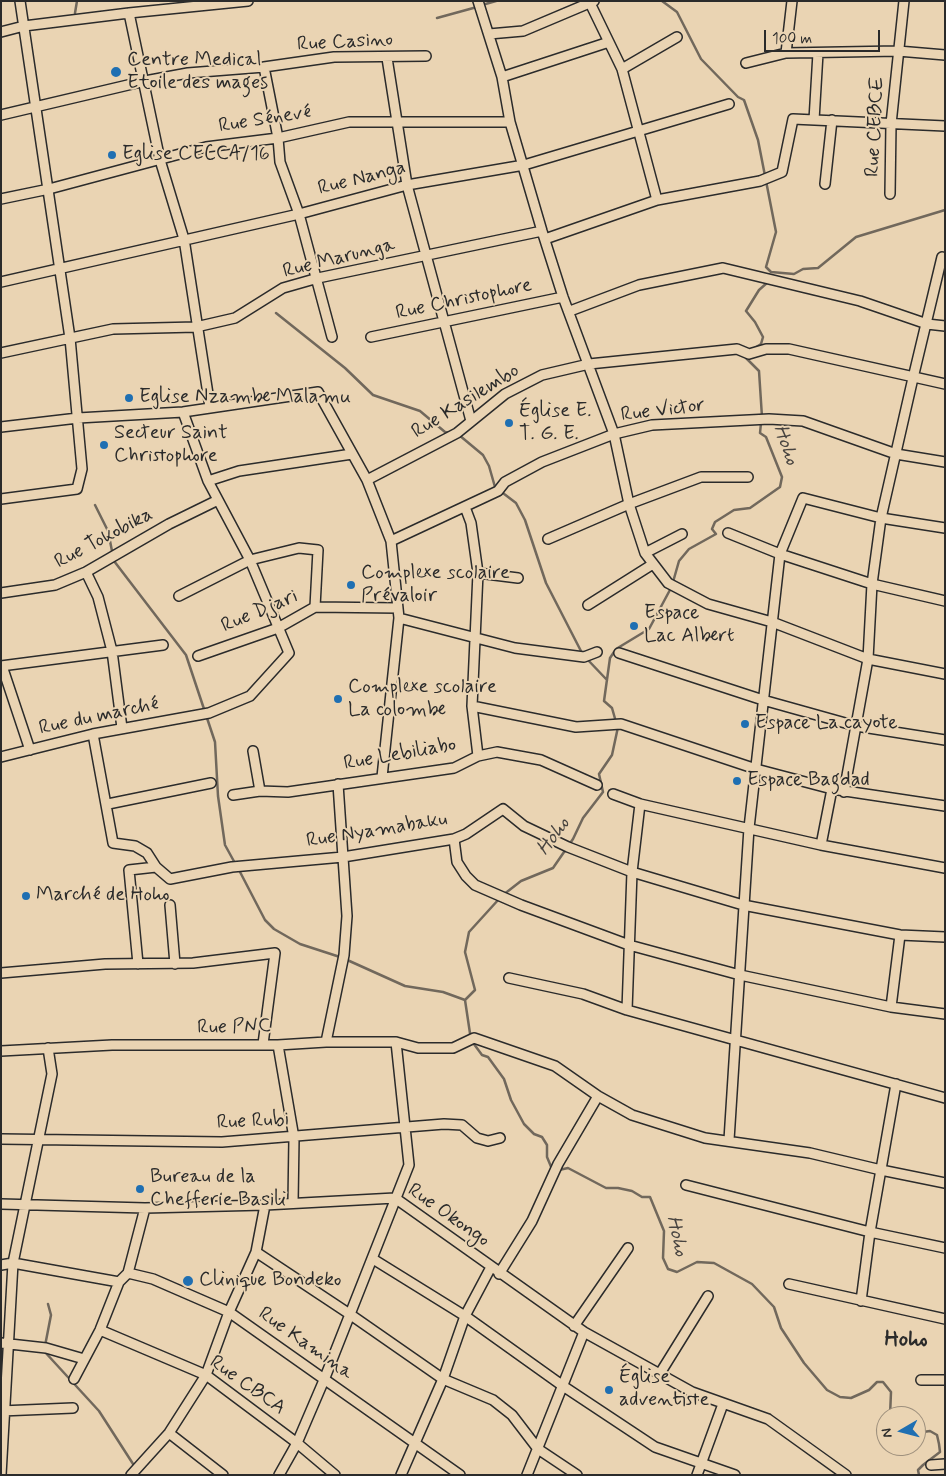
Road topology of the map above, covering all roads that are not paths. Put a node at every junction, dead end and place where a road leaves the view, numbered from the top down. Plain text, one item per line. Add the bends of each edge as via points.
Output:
1 (20, 1) edge
2 (248, 1) edge
3 (792, 1) edge
4 (904, 1) edge
5 (592, 2) edge
6 (479, 4) edge
7 (129, 13) junction
8 (24, 26) junction
9 (1, 32) edge
10 (489, 34) junction
11 (678, 37) dead end
12 (609, 42) junction
13 (898, 51) junction
14 (818, 52) junction
15 (786, 53) junction
16 (945, 55) edge
17 (426, 56) dead end
18 (387, 58) junction
19 (746, 63) dead end
20 (264, 67) junction
21 (622, 69) junction
22 (502, 77) junction
23 (144, 81) junction
24 (730, 104) dead end
25 (37, 106) junction
26 (1, 115) edge
27 (814, 120) junction
28 (832, 120) junction
29 (396, 121) junction
30 (510, 122) junction
31 (891, 124) junction
32 (945, 126) edge
33 (640, 132) junction
34 (278, 138) junction
35 (160, 160) junction
36 (524, 165) junction
37 (825, 184) dead end
38 (407, 185) junction
39 (49, 189) junction
40 (890, 194) dead end
41 (1, 199) edge
42 (658, 200) junction
43 (299, 214) junction
44 (544, 235) junction
45 (184, 239) junction
46 (426, 256) junction
47 (945, 258) edge
48 (60, 268) junction
49 (318, 278) junction
50 (1, 282) edge
51 (563, 296) junction
52 (570, 311) junction
53 (443, 323) junction
54 (927, 324) junction
55 (945, 326) edge
56 (196, 327) junction
57 (372, 337) dead end
58 (70, 338) junction
59 (332, 338) dead end
60 (1, 354) edge
61 (589, 364) junction
62 (912, 378) junction
63 (945, 384) edge
64 (210, 407) junction
65 (183, 412) junction
66 (78, 418) junction
67 (471, 421) junction
68 (1, 428) edge
69 (614, 434) junction
70 (352, 454) junction
71 (896, 454) junction
72 (945, 462) edge
73 (748, 477) dead end
74 (367, 480) junction
75 (208, 481) junction
76 (1, 499) edge
77 (218, 500) junction
78 (629, 504) junction
79 (465, 507) junction
80 (881, 518) junction
81 (945, 528) edge
82 (682, 534) dead end
83 (728, 534) dead end
84 (548, 539) dead end
85 (391, 541) junction
86 (646, 553) junction
87 (780, 554) junction
88 (250, 560) junction
89 (653, 564) junction
90 (86, 572) junction
91 (478, 573) junction
92 (518, 578) dead end
93 (872, 584) junction
94 (1, 593) edge
95 (178, 596) dead end
96 (945, 601) edge
97 (588, 605) dead end
98 (315, 607) junction
99 (398, 608) junction
100 (399, 618) junction
101 (772, 622) junction
102 (278, 628) junction
103 (477, 638) junction
104 (164, 645) dead end
105 (112, 651) junction
106 (597, 652) dead end
107 (619, 653) dead end
108 (198, 656) dead end
109 (868, 659) junction
110 (2, 666) edge
111 (945, 674) edge
112 (763, 700) junction
113 (472, 706) junction
114 (856, 726) junction
115 (122, 728) junction
116 (93, 734) junction
117 (945, 740) edge
118 (30, 750) junction
119 (253, 752) dead end
120 (478, 756) junction
121 (1, 757) edge
122 (756, 769) junction
123 (382, 777) junction
124 (211, 783) dead end
125 (338, 784) junction
126 (597, 785) dead end
127 (832, 789) junction
128 (260, 791) junction
129 (844, 792) junction
130 (614, 794) dead end
131 (233, 795) dead end
132 (108, 804) junction
133 (640, 804) junction
134 (945, 806) edge
135 (749, 828) junction
136 (454, 838) junction
137 (821, 845) junction
138 (343, 857) junction
139 (156, 867) junction
140 (945, 868) edge
141 (632, 872) junction
142 (170, 905) dead end
143 (744, 905) junction
144 (900, 935) junction
145 (945, 937) edge
146 (629, 945) junction
147 (138, 964) junction
148 (175, 964) junction
149 (1, 973) edge
150 (740, 975) junction
151 (509, 978) dead end
152 (891, 1007) junction
153 (627, 1010) junction
154 (945, 1014) edge
155 (736, 1040) junction
156 (326, 1042) junction
157 (396, 1042) junction
158 (263, 1044) junction
159 (278, 1045) junction
160 (48, 1048) junction
161 (1, 1051) edge
162 (896, 1084) junction
163 (598, 1096) junction
164 (945, 1098) edge
165 (405, 1129) junction
166 (294, 1138) junction
167 (500, 1138) dead end
168 (1, 1139) edge
169 (38, 1139) junction
170 (729, 1140) junction
171 (882, 1170) junction
172 (945, 1183) edge
173 (686, 1185) dead end
174 (395, 1198) junction
175 (293, 1203) junction
176 (1, 1204) edge
177 (26, 1204) junction
178 (265, 1205) junction
179 (145, 1208) junction
180 (870, 1232) junction
181 (628, 1248) dead end
182 (945, 1248) edge
183 (256, 1252) junction
184 (373, 1259) junction
185 (13, 1263) junction
186 (1, 1265) edge
187 (491, 1268) junction
188 (128, 1273) junction
189 (499, 1274) junction
190 (119, 1282) junction
191 (789, 1284) dead end
192 (708, 1296) dead end
193 (861, 1301) junction
194 (229, 1312) junction
195 (351, 1315) junction
196 (465, 1316) junction
197 (945, 1319) edge
198 (574, 1326) junction
199 (100, 1330) junction
200 (584, 1332) junction
201 (5, 1343) edge
202 (84, 1359) junction
203 (206, 1375) junction
204 (659, 1375) junction
205 (74, 1379) dead end
206 (443, 1379) junction
207 (324, 1380) junction
208 (921, 1380) dead end
209 (945, 1380) edge
210 (563, 1386) junction
211 (724, 1404) junction
212 (74, 1408) dead end
213 (3, 1411) edge
214 (169, 1433) junction
215 (415, 1442) junction
216 (297, 1443) junction
217 (538, 1449) junction
218 (703, 1464) junction
219 (945, 1464) edge
220 (931, 1465) dead end
221 (134, 1473) edge
222 (2, 1475) edge
223 (223, 1475) edge
224 (280, 1475) edge
225 (335, 1475) edge
226 (401, 1475) edge
227 (460, 1475) edge
228 (527, 1475) edge
229 (577, 1475) edge
230 (697, 1475) edge
231 (735, 1475) edge
232 (846, 1475) edge

1 - 8 street
2 - 7 street
3 - 15 street
4 - 13 street, Rue CEBCE
5 - 10 street via 524,32
5 - 12 street
6 - 10 street
7 - 8 street
7 - 23 street
8 - 9 street
8 - 25 street
10 - 22 street
11 - 21 street
12 - 21 street
12 - 22 street
13 - 14 street
13 - 16 street
13 - 31 street, Rue CEBCE
14 - 15 street
14 - 27 street
15 - 19 street
17 - 18 street, Rue Casino
18 - 20 street, Rue Casino via 334,57
18 - 29 street
20 - 23 street, Rue Casino via 188,73
20 - 34 street
21 - 33 street
22 - 30 street
23 - 25 street, Rue Casino
23 - 35 street
24 - 33 street, Rue Nanga
25 - 26 street, Rue Casino
25 - 39 street
27 - 28 street
27 - 42 street, Rue Marunga via 793,118 782,172 760,181
28 - 31 street
28 - 37 street
29 - 30 street, Rue Sénevé
29 - 34 street, Rue Sénevé via 349,122
29 - 38 street
30 - 36 street
31 - 32 street
31 - 40 street, Rue CEBCE
33 - 36 street, Rue Nanga
33 - 42 street
34 - 35 street, Rue Sénevé via 206,147
34 - 43 street via 280,162
35 - 39 street, Rue Sénevé
35 - 45 street
36 - 38 street, Rue Nanga
36 - 44 street
38 - 43 street, Rue Nanga
38 - 46 street
39 - 41 street, Rue Sénevé
39 - 48 street
42 - 44 street, Rue Marunga
43 - 45 street, Rue Nanga
43 - 49 street
44 - 46 street, Rue Marunga
44 - 51 street
45 - 48 street, Rue Nanga
45 - 56 street
46 - 49 street, Rue Marunga
46 - 53 street
47 - 54 street via 942,257
48 - 50 street, Rue Nanga
48 - 58 street
49 - 56 street, Rue Marunga via 283,288 235,318
49 - 59 street
51 - 52 street
51 - 53 street, Rue Christophore
52 - 54 street via 639,285 723,268 860,301
52 - 61 street
53 - 57 street, Rue Christophore
53 - 67 street
54 - 55 street
54 - 62 street
56 - 58 street, Rue Marunga via 113,329
56 - 64 street
58 - 60 street, Rue Marunga
58 - 66 street
61 - 62 street, Rue Kasilembo via 737,349 749,354 766,349 789,349
61 - 67 street, Rue Kasilembo via 542,375 505,394
61 - 69 street
62 - 63 street
62 - 71 street
64 - 65 street
64 - 70 street via 318,392
65 - 66 street
65 - 75 street
66 - 68 street
66 - 76 street via 82,469 77,489
67 - 74 street, Rue Kasilembo via 456,433
69 - 71 street, Rue Victor via 652,425 769,419 804,421
69 - 78 street
69 - 79 street, Rue Victor via 542,462 505,482 498,492
70 - 74 street
70 - 75 street via 239,470
71 - 72 street, Rue Victor
71 - 80 street
73 - 78 street via 701,477
74 - 85 street
75 - 77 street
77 - 88 street
77 - 90 street, Rue Tokobika
78 - 84 street
78 - 86 street
79 - 85 street, Rue Victor
79 - 91 street via 471,523
80 - 81 street
80 - 87 street via 803,498
80 - 93 street
82 - 86 street
83 - 87 street
85 - 99 street
86 - 89 street
87 - 93 street
87 - 101 street
88 - 95 street
88 - 98 street via 299,548 318,550
88 - 102 street
89 - 97 street
89 - 101 street via 672,586 708,604
90 - 94 street, Rue Tokobika via 55,585
90 - 105 street via 98,597
91 - 92 street
91 - 103 street
93 - 96 street
93 - 109 street
98 - 99 street, Rue Djari
98 - 102 street, Rue Djari
99 - 100 street
100 - 103 street
100 - 123 street
101 - 109 street
101 - 112 street
102 - 108 street, Rue Djari
102 - 115 street, Rue du marché via 289,653 250,696 207,714
103 - 106 street via 515,648 584,657
103 - 113 street
104 - 105 street
105 - 110 street
105 - 115 street
107 - 112 street
109 - 111 street
109 - 114 street
110 - 118 street
112 - 114 street
112 - 122 street
113 - 120 street
113 - 122 street via 576,727 617,725
114 - 117 street
114 - 129 street
115 - 116 street, Rue du marché
116 - 118 street, Rue du marché
116 - 132 street
118 - 121 street, Rue du marché
119 - 128 street
120 - 123 street, Rue Lebiliabo via 454,768
120 - 126 street, Rue Lebiliabo via 498,752 541,760
122 - 127 street
122 - 135 street
123 - 125 street, Rue Lebiliabo
124 - 132 street
125 - 128 street, Rue Lebiliabo via 288,792
125 - 138 street
127 - 129 street
127 - 137 street
128 - 131 street, Rue Lebiliabo
129 - 134 street
130 - 133 street
132 - 139 street via 113,843 135,846 147,853
133 - 135 street
133 - 141 street
135 - 137 street
135 - 143 street
136 - 138 street, Rue Nyamabaku
136 - 141 street, Rue Nyamabaku via 466,834 503,809 524,826
136 - 146 street via 457,862 475,884
137 - 140 street
138 - 139 street, Rue Nyamabaku via 235,866 170,879
138 - 156 street via 347,916 343,959
139 - 147 street via 129,870
141 - 143 street
141 - 146 street
142 - 148 street
143 - 144 street
143 - 150 street
144 - 145 street
144 - 152 street
146 - 150 street
146 - 153 street
147 - 148 street
147 - 149 street
148 - 158 street via 275,954
150 - 152 street
150 - 155 street
151 - 153 street via 584,994
152 - 154 street
153 - 155 street
155 - 162 street
155 - 170 street
156 - 157 street, Rue PNC
156 - 159 street, Rue PNC
157 - 163 street, Rue PNC via 418,1048 453,1048 470,1040 555,1066
157 - 165 street
158 - 159 street, Rue PNC
158 - 160 street, Rue PNC
159 - 166 street
160 - 161 street, Rue PNC
160 - 169 street via 52,1074
162 - 164 street
162 - 171 street
163 - 170 street via 632,1115 705,1138
163 - 189 street via 558,1164 532,1221
165 - 166 street, Rue Rubi
165 - 167 street, Rue Rubi via 462,1125 477,1138 488,1141
165 - 174 street via 409,1165
166 - 169 street, Rue Rubi via 222,1142
166 - 175 street
168 - 169 street, Rue Rubi
169 - 177 street
170 - 171 street via 810,1153
171 - 172 street
171 - 180 street
173 - 180 street
174 - 175 street, Rue Okongo
174 - 184 street
174 - 187 street, Rue Okongo
175 - 178 street, Rue Okongo
176 - 177 street, Rue Okongo
177 - 179 street, Rue Okongo
177 - 185 street
178 - 179 street, Rue Okongo
178 - 183 street
179 - 188 street
180 - 182 street
180 - 193 street
181 - 198 street
183 - 194 street
183 - 195 street
184 - 195 street
184 - 196 street
185 - 186 street
185 - 190 street
185 - 201 street
187 - 189 street, Rue Okongo
187 - 196 street
188 - 190 street
188 - 194 street, Rue Kamina via 153,1279
189 - 198 street, Rue Okongo
190 - 199 street
191 - 193 street
192 - 204 street
193 - 197 street
194 - 203 street
194 - 207 street, Rue Kamina
195 - 206 street
195 - 207 street
196 - 206 street
196 - 210 street
198 - 200 street, Rue Okongo
199 - 202 street
199 - 203 street, Rue CBCA
200 - 204 street, Rue Okongo
200 - 210 street
201 - 202 street via 43,1348
201 - 213 street
202 - 205 street
203 - 214 street
203 - 216 street, Rue CBCA
204 - 211 street, Rue Okongo
206 - 215 street
206 - 217 street via 493,1400 512,1415
207 - 215 street, Rue Kamina
207 - 216 street
208 - 209 street
210 - 217 street
210 - 218 street via 655,1447
211 - 218 street
211 - 232 street, Rue Okongo via 768,1419
212 - 213 street
213 - 222 street
214 - 221 street
214 - 223 street
215 - 226 street
215 - 227 street, Rue Kamina
216 - 224 street
216 - 225 street, Rue CBCA
217 - 228 street
217 - 229 street
218 - 230 street
218 - 231 street
219 - 220 street

